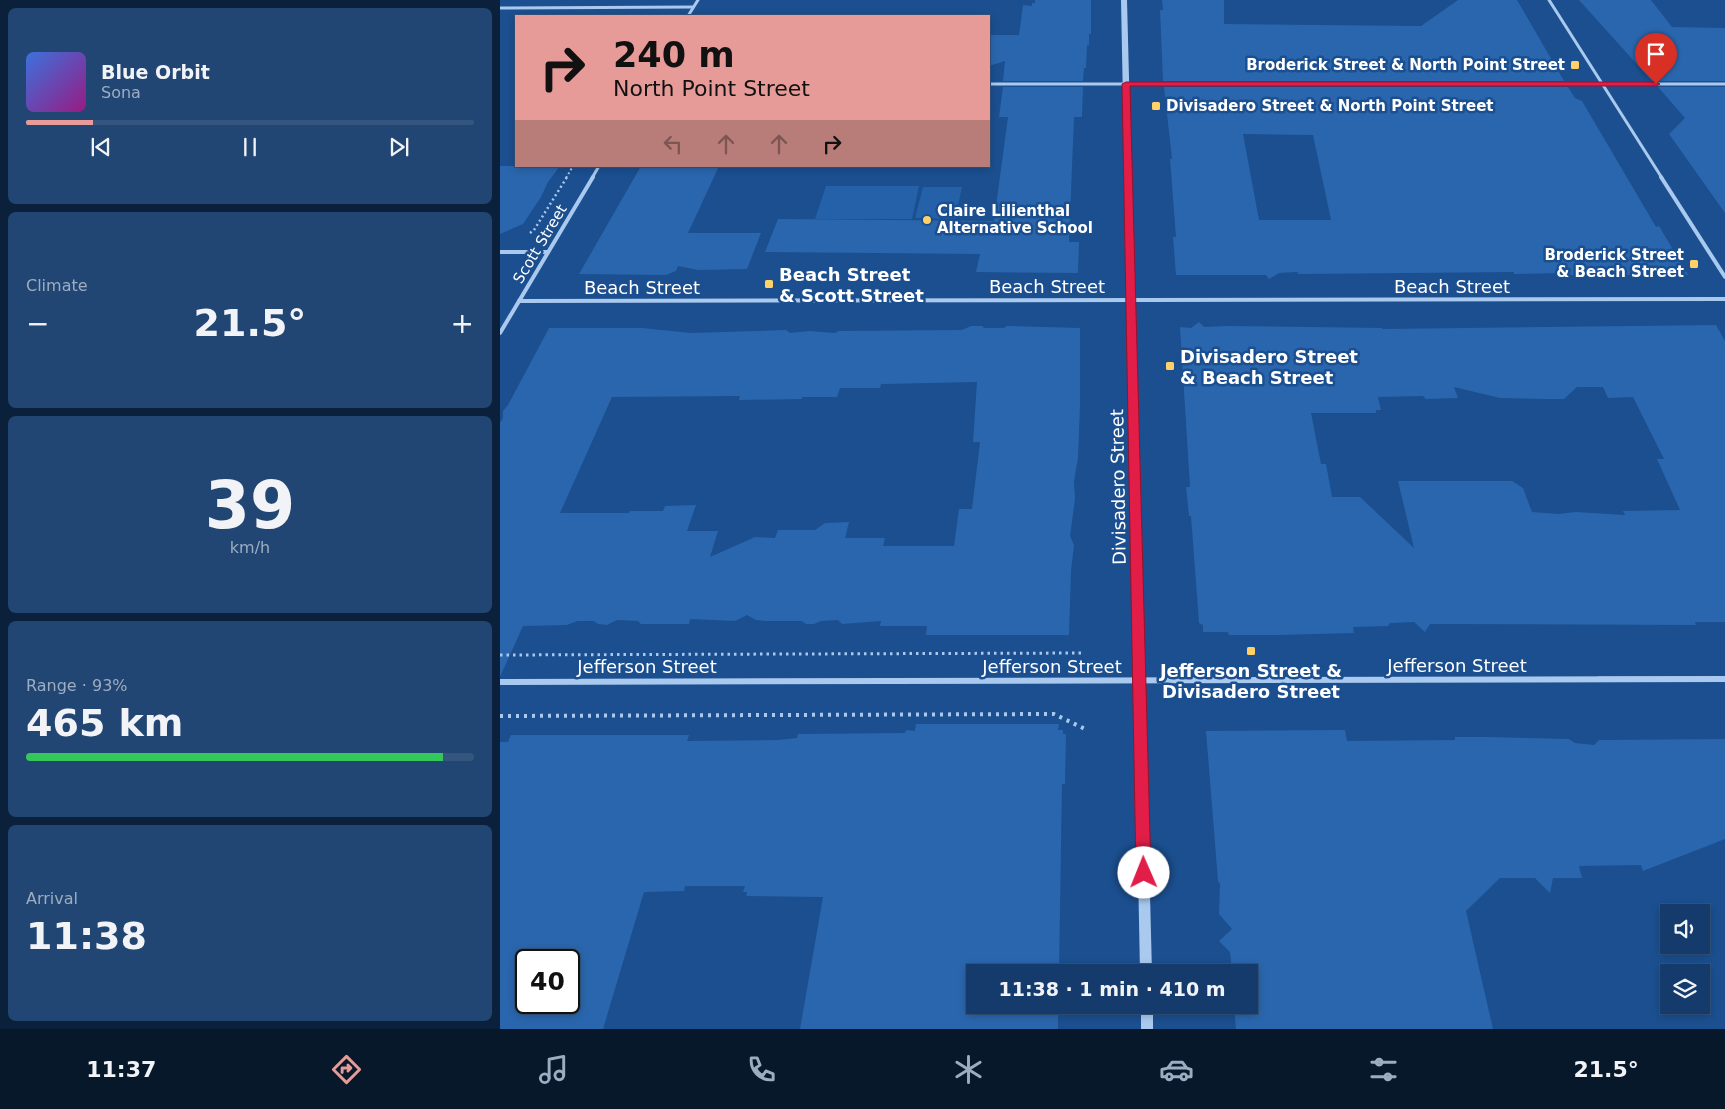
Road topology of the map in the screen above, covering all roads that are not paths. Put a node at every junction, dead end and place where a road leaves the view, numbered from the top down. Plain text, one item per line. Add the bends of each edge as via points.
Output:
1 (698, 0) edge
2 (1124, 0) edge
3 (1550, 0) edge
4 (693, 7) junction
5 (500, 8) edge
6 (689, 15) edge
7 (990, 84) edge
8 (1126, 84) junction
9 (1602, 84) junction
10 (1725, 84) edge
11 (598, 167) edge
12 (500, 252) edge
13 (548, 252) junction
14 (1725, 277) edge
15 (1725, 299) edge
16 (1131, 300) junction
17 (519, 301) junction
18 (500, 333) edge
19 (1725, 679) edge
20 (1140, 680) junction
21 (500, 682) edge
22 (1146, 964) edge
23 (1147, 1014) edge
24 (1147, 1029) edge

1 - 4 street
2 - 8 street, Divisadero Street
3 - 9 street
4 - 5 street
4 - 6 street
7 - 8 street
8 - 9 street
8 - 16 street, Divisadero Street
9 - 10 street
9 - 14 street
11 - 13 street, Scott Street
12 - 13 street
13 - 17 street, Scott Street
15 - 16 street, Beach Street
16 - 17 street, Beach Street
16 - 20 street, Divisadero Street
17 - 18 street, Scott Street
19 - 20 street, Jefferson Street
20 - 21 street, Jefferson Street
20 - 22 street, Divisadero Street
23 - 24 street

